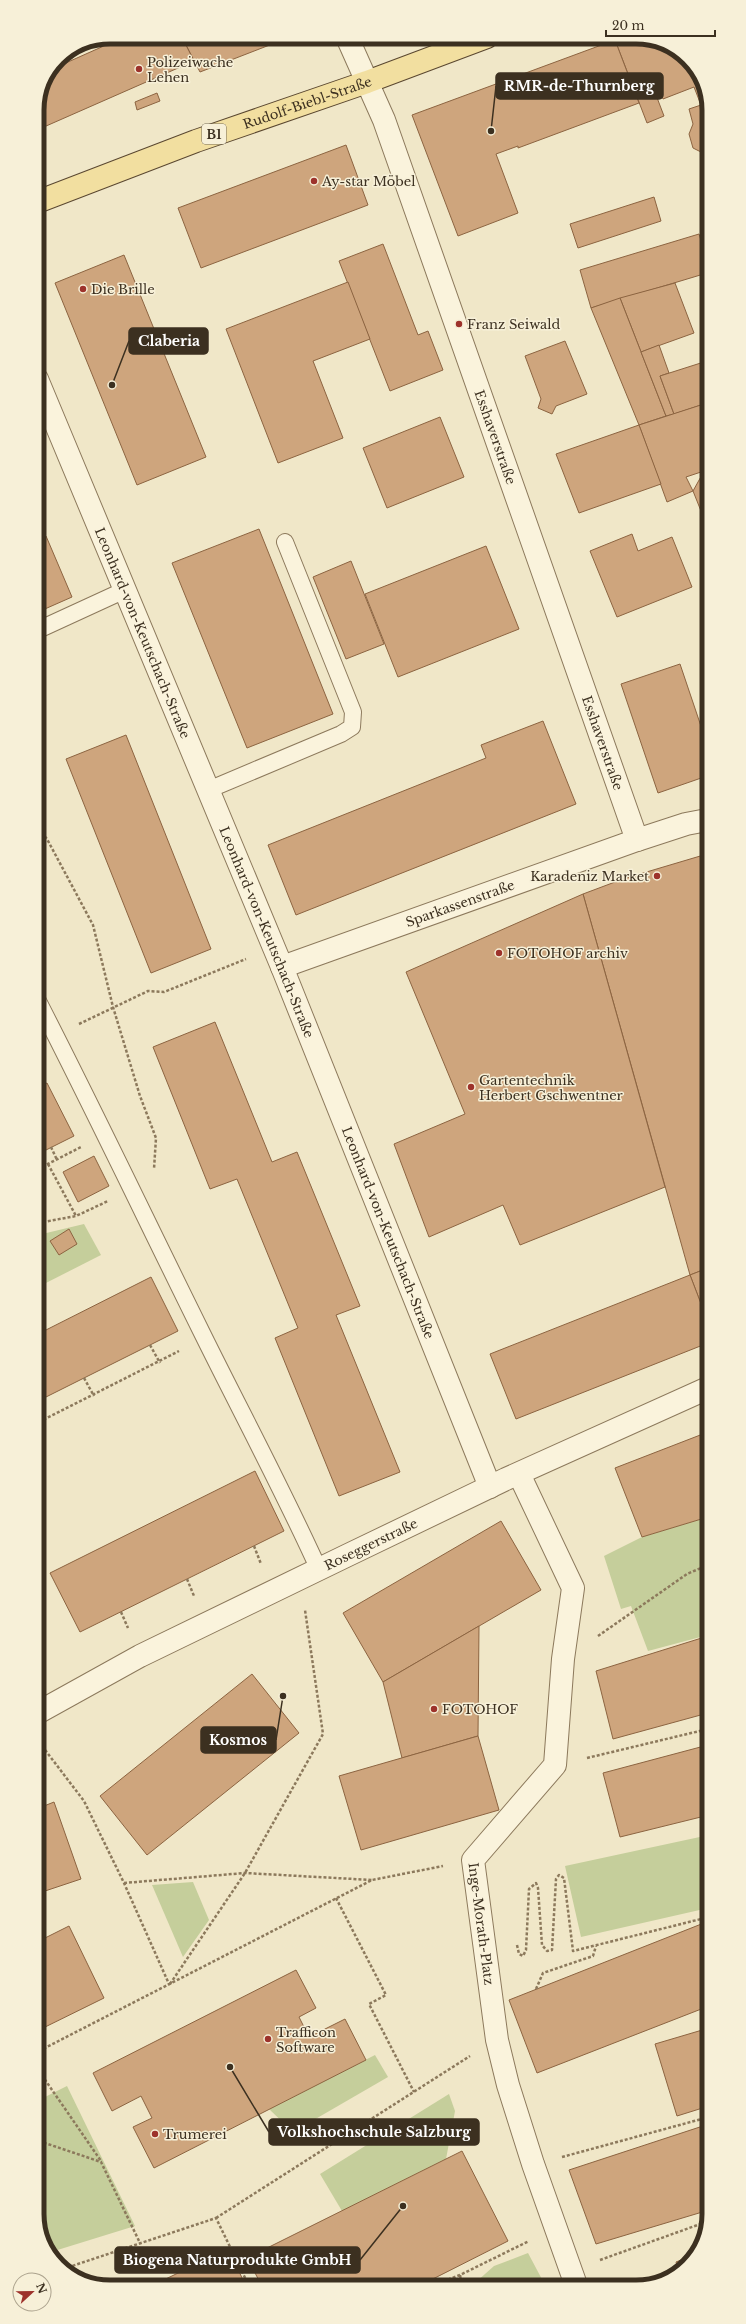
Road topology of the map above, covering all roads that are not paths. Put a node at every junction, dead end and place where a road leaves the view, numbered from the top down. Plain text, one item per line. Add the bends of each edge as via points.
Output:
1 (350, 44) edge
2 (468, 44) edge
3 (367, 82) junction
4 (44, 199) edge
5 (44, 396) edge
6 (285, 542) dead end
7 (125, 590) junction
8 (44, 627) edge
9 (208, 790) junction
10 (702, 821) edge
11 (637, 840) junction
12 (282, 967) junction
13 (44, 1013) edge
14 (702, 1391) edge
15 (519, 1474) junction
16 (490, 1487) junction
17 (319, 1570) junction
18 (44, 1709) edge
19 (573, 2278) edge

1 - 3 street, Esshaverstraße
2 - 3 main road, Rudolf-Biebl-Straße / B1
3 - 4 main road, Rudolf-Biebl-Straße / B1 via 196,141
3 - 11 street, Esshaverstraße via 386,128
5 - 7 street, Leonhard-von-Keutschach-Straße
6 - 9 lane via 353,712 352,727 341,734
7 - 8 lane
7 - 9 street, Leonhard-von-Keutschach-Straße
9 - 12 street, Leonhard-von-Keutschach-Straße
10 - 11 street, Sparkassenstraße
11 - 12 street, Sparkassenstraße
12 - 16 street, Leonhard-von-Keutschach-Straße
13 - 17 lane via 286,1497
14 - 15 street, Roseggerstraße
15 - 16 street, Roseggerstraße
15 - 19 street, Inge-Morath-Platz via 573,1588 563,1659 555,1765 473,1860 497,2040 533,2164
16 - 17 street, Roseggerstraße
17 - 18 street, Roseggerstraße via 140,1656

